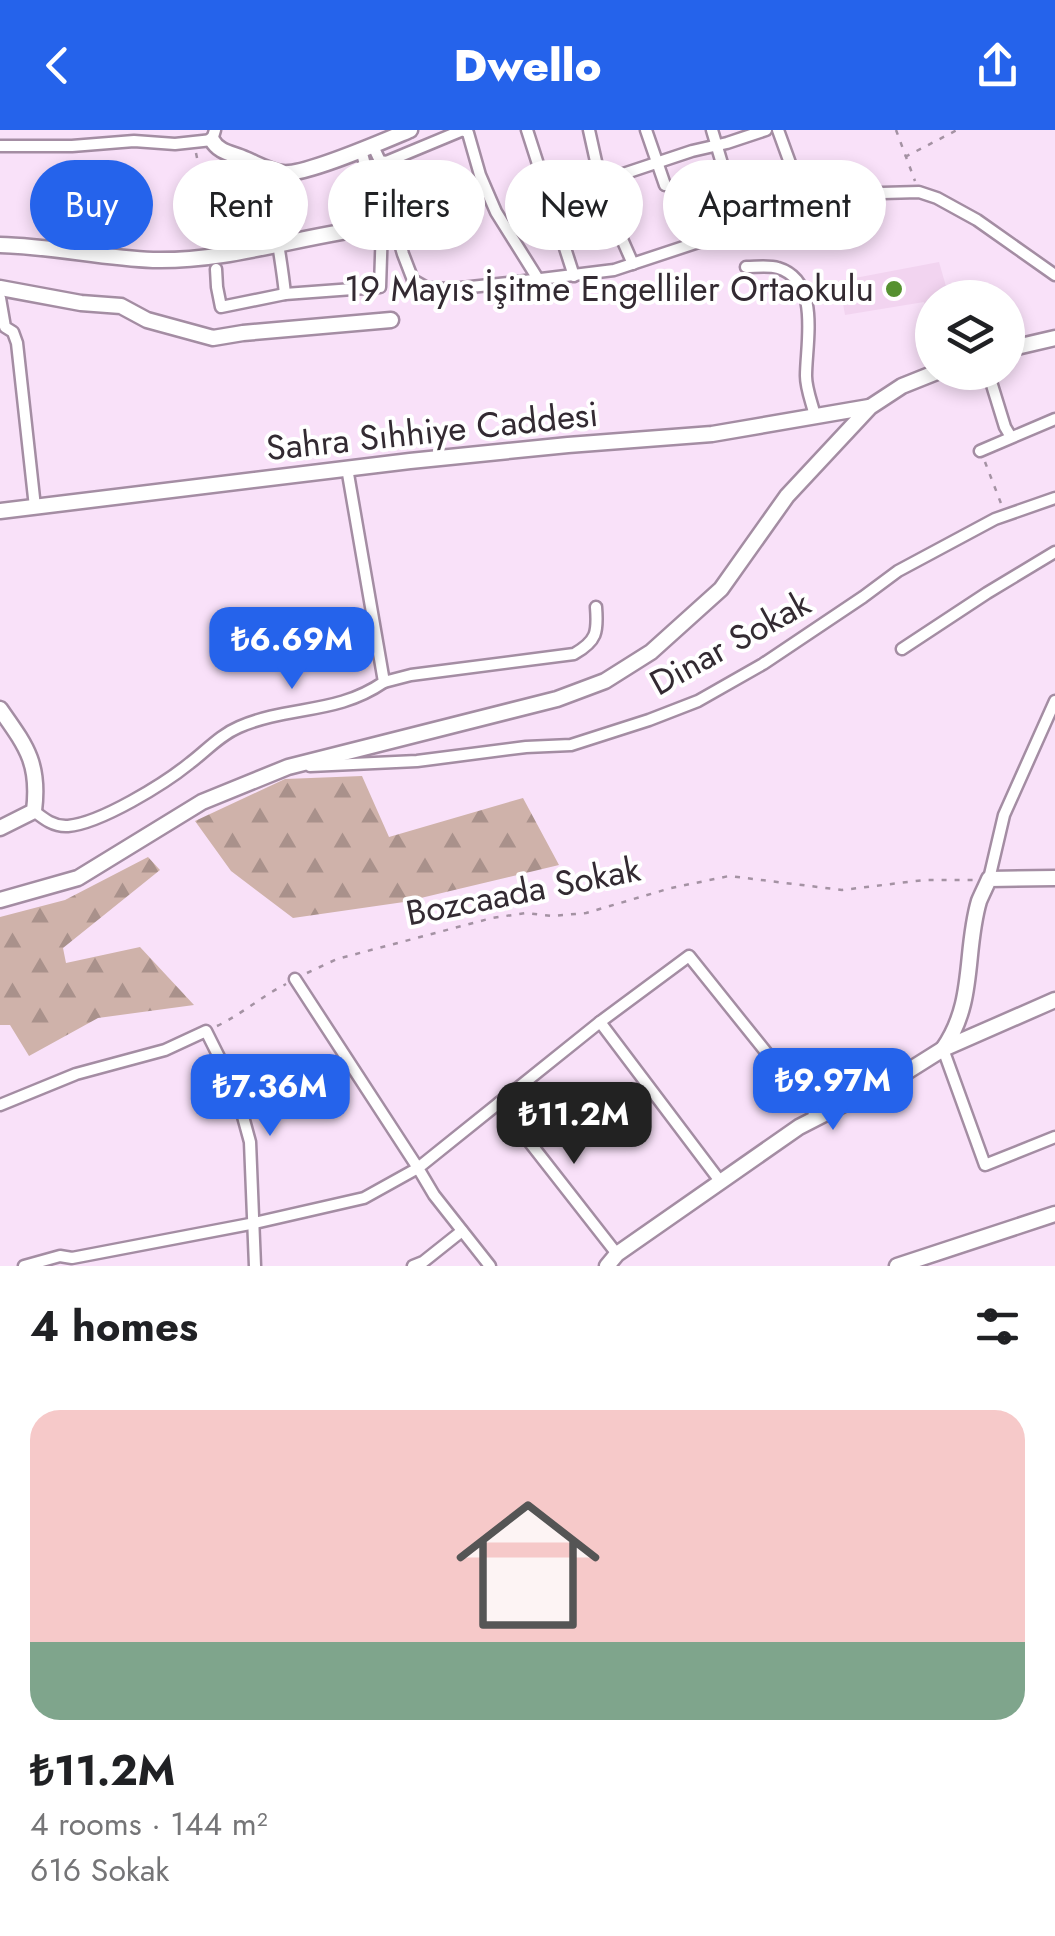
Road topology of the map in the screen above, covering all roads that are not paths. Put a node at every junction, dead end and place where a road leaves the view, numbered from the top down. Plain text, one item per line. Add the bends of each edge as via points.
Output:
1 (410, 130) edge
2 (527, 130) edge
3 (590, 130) edge
4 (646, 130) edge
5 (712, 130) edge
6 (766, 130) edge
7 (778, 130) edge
8 (213, 135) edge
9 (716, 144) junction
10 (0, 146) edge
11 (367, 148) junction
12 (245, 160) edge
13 (369, 160) edge
14 (379, 160) edge
15 (391, 160) edge
16 (476, 160) edge
17 (537, 160) edge
18 (596, 160) edge
19 (721, 160) edge
20 (789, 160) edge
21 (658, 163) junction
22 (643, 168) edge
23 (308, 169) edge
24 (663, 179) edge
25 (485, 187) edge
26 (0, 245) edge
27 (254, 250) edge
28 (281, 250) edge
29 (381, 250) edge
30 (403, 250) edge
31 (566, 250) edge
32 (628, 250) edge
33 (634, 264) junction
34 (746, 267) dead end
35 (216, 269) dead end
36 (1055, 275) edge
37 (574, 276) junction
38 (538, 279) junction
39 (0, 288) edge
40 (286, 294) junction
41 (0, 298) edge
42 (391, 320) dead end
43 (1055, 338) edge
44 (1025, 346) edge
45 (915, 381) edge
46 (994, 390) edge
47 (870, 407) junction
48 (815, 416) junction
49 (1055, 419) edge
50 (1011, 437) junction
51 (980, 452) road end
52 (347, 468) junction
53 (1055, 498) edge
54 (35, 507) junction
55 (0, 511) edge
56 (1055, 552) edge
57 (596, 606) dead end
58 (902, 649) dead end
59 (384, 682) junction
60 (1055, 701) edge
61 (0, 709) edge
62 (288, 767) junction
63 (34, 810) junction
64 (0, 828) edge
65 (1055, 878) edge
66 (989, 879) junction
67 (0, 900) edge
68 (294, 980) road end
69 (1055, 1000) edge
70 (600, 1022) junction
71 (943, 1049) junction
72 (0, 1104) edge
73 (499, 1104) junction
74 (818, 1117) junction
75 (1055, 1137) edge
76 (418, 1168) junction
77 (720, 1182) junction
78 (1055, 1214) edge
79 (254, 1223) junction
80 (462, 1231) junction
81 (612, 1260) edge
82 (74, 1262) edge
83 (24, 1266) edge
84 (255, 1266) edge
85 (413, 1266) edge
86 (490, 1266) edge
87 (897, 1266) edge

1 - 11 street
2 - 17 street
3 - 18 street
4 - 21 street
5 - 9 street
6 - 9 street
7 - 20 street
8 - 10 street via 174,144
8 - 12 street via 216,149
9 - 19 street
9 - 21 street
11 - 13 street
11 - 14 street
11 - 23 street
15 - 16 street via 463,130
21 - 22 street
21 - 24 street
25 - 38 street
26 - 27 street via 154,260
28 - 40 street
29 - 40 street via 380,286
30 - 38 street via 413,280 427,288
31 - 37 street
32 - 33 street
33 - 36 street via 806,209 919,192 977,220
33 - 37 street
34 - 48 street via 777,268 806,295 806,381
35 - 40 street via 222,307
37 - 38 street
39 - 42 street via 121,306 213,338
41 - 54 street via 5,328 17,343
43 - 44 street
45 - 47 street
46 - 50 street
47 - 48 street, Sahra Sıhhiye Caddesi
47 - 62 street via 788,496 721,590 651,652 557,700
48 - 52 street, Sahra Sıhhiye Caddesi via 712,434
49 - 50 street
50 - 51 street
52 - 54 street, Sahra Sıhhiye Caddesi
52 - 59 street
53 - 62 street, Dinar Sokak via 1006,515 898,571 763,664 698,702 649,720 571,745
54 - 55 street, Sahra Sıhhiye Caddesi
56 - 58 street
57 - 59 street via 596,634 574,654
59 - 63 street via 344,703 238,727 109,813 67,826 47,822
60 - 66 street via 1004,815
61 - 63 street via 29,750
62 - 67 street via 202,802 78,878
63 - 64 street
65 - 66 street
66 - 71 street via 964,1005
68 - 76 street
69 - 71 street
70 - 73 street
70 - 74 street via 689,956
70 - 77 street
71 - 74 street
71 - 75 street via 986,1165
72 - 79 street via 206,1032 236,1091 250,1142
73 - 76 street
73 - 81 street
74 - 77 street
76 - 79 street via 364,1198
76 - 80 street
77 - 81 street
78 - 87 street
79 - 82 street
79 - 84 street
80 - 85 street
80 - 86 street
82 - 83 street via 60,1256

